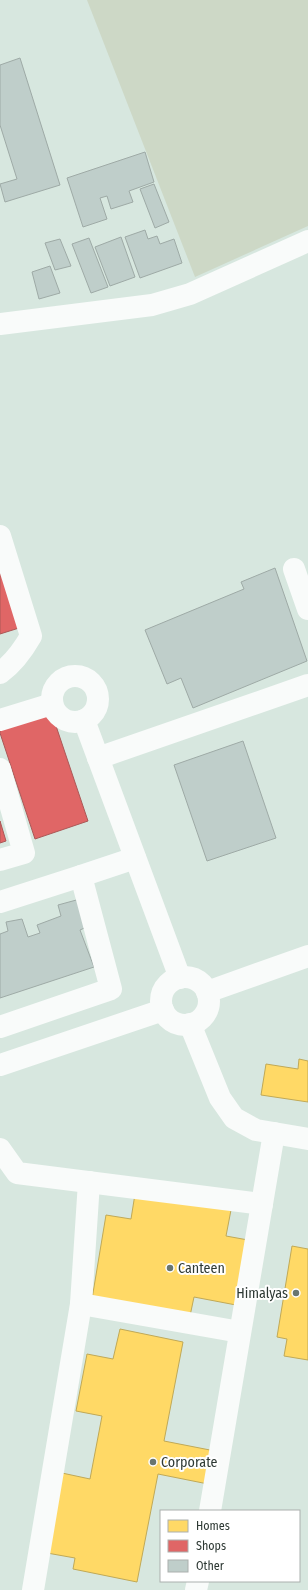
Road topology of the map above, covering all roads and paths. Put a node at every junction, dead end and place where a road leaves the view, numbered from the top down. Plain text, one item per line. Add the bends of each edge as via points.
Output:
1 (308, 241) edge
2 (0, 324) edge
3 (0, 536) edge
4 (294, 569) dead end
5 (308, 609) edge
6 (0, 673) edge
7 (308, 685) edge
8 (52, 704) junction
9 (0, 720) edge
10 (84, 720) junction
11 (98, 758) junction
12 (0, 769) edge
13 (135, 858) junction
14 (0, 860) edge
15 (81, 876) junction
16 (0, 902) edge
17 (308, 956) edge
18 (180, 978) junction
19 (207, 992) junction
20 (163, 1010) junction
21 (190, 1024) junction
22 (0, 1027) edge
23 (0, 1065) edge
24 (274, 1133) junction
25 (308, 1139) edge
26 (0, 1149) edge
27 (89, 1182) junction
28 (262, 1204) junction
29 (81, 1304) junction
30 (240, 1332) junction
31 (210, 1510) edge
32 (33, 1590) edge

1 - 2 street via 190,294 152,305
3 - 6 street via 31,636 21,653
4 - 5 street
7 - 11 street
8 - 9 street
8 - 10 street via 61,718 76,722
8 - 10 street via 53,688 65,677 77,675 89,679 98,693 98,701 91,716
10 - 11 street
11 - 13 street
12 - 14 street via 24,853
13 - 15 street
13 - 18 street
15 - 16 street
15 - 22 street via 111,989
17 - 19 street
18 - 19 street via 196,980
18 - 20 street via 166,986 161,1002
19 - 21 street via 208,1008 198,1021
20 - 21 street via 174,1022
20 - 23 street
21 - 24 street via 220,1098 234,1118 256,1130
24 - 25 street
24 - 28 street
26 - 27 street via 17,1173
27 - 28 street
27 - 29 street
28 - 30 street
29 - 30 street
29 - 32 street
30 - 31 street

